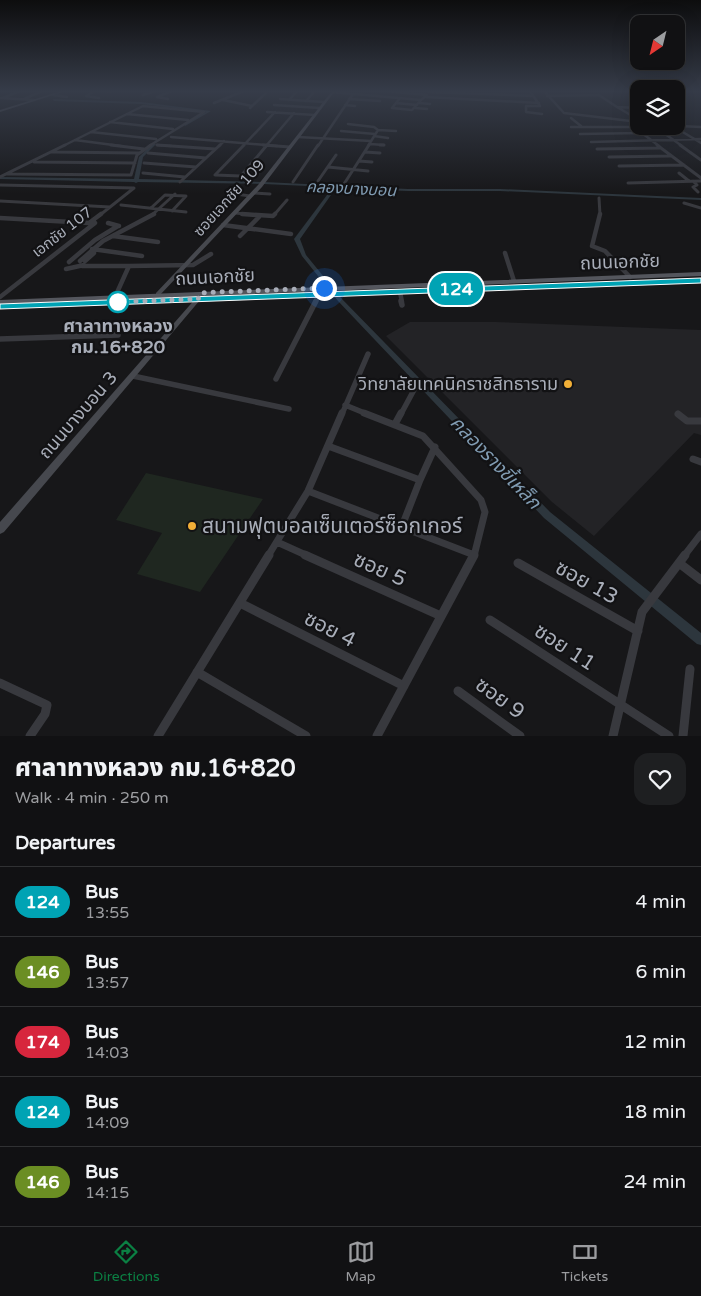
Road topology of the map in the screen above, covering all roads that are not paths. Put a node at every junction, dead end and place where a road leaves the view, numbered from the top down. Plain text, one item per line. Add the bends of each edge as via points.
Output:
1 (104, 125) edge
2 (136, 125) edge
3 (180, 125) edge
4 (263, 125) edge
5 (284, 125) edge
6 (307, 125) edge
7 (332, 125) edge
8 (360, 125) edge
9 (571, 126) dead end
10 (581, 126) joint
11 (600, 126) joint
12 (630, 126) edge
13 (685, 127) edge
14 (701, 128) edge
15 (173, 130) junction
16 (378, 130) junction
17 (341, 131) dead end
18 (396, 131) dead end
19 (91, 132) junction
20 (630, 132) edge
21 (685, 133) edge
22 (580, 134) dead end
23 (374, 135) junction
24 (644, 135) edge
25 (666, 135) edge
26 (171, 137) dead end
27 (298, 137) junction
28 (324, 137) junction
29 (388, 138) dead end
30 (694, 139) junction
31 (701, 139) edge
32 (75, 140) junction
33 (156, 140) junction
34 (650, 140) junction
35 (673, 140) junction
36 (224, 141) junction
37 (591, 142) dead end
38 (370, 143) junction
39 (701, 143) edge
40 (246, 144) junction
41 (157, 145) dead end
42 (267, 145) junction
43 (384, 145) dead end
44 (290, 147) junction
45 (144, 148) junction
46 (660, 148) junction
47 (215, 149) junction
48 (597, 149) dead end
49 (51, 152) junction
50 (364, 152) junction
51 (139, 153) junction
52 (148, 153) dead end
53 (380, 153) dead end
54 (336, 155) dead end
55 (671, 156) junction
56 (609, 157) dead end
57 (206, 158) junction
58 (701, 160) edge
59 (359, 161) junction
60 (31, 162) junction
61 (372, 162) dead end
62 (135, 163) junction
63 (144, 163) dead end
64 (684, 165) junction
65 (619, 166) dead end
66 (196, 167) junction
67 (328, 167) junction
68 (352, 170) junction
69 (368, 171) dead end
70 (144, 173) dead end
71 (679, 173) dead end
72 (3, 176) edge
73 (185, 177) junction
74 (701, 179) edge
75 (318, 181) dead end
76 (692, 181) junction
77 (180, 182) dead end
78 (293, 182) dead end
79 (628, 183) dead end
80 (344, 184) dead end
81 (0, 185) edge
82 (139, 187) dead end
83 (698, 192) dead end
84 (175, 194) junction
85 (229, 194) dead end
86 (252, 194) junction
87 (270, 194) dead end
88 (599, 198) dead end
89 (287, 200) dead end
90 (0, 201) edge
91 (684, 203) dead end
92 (121, 205) dead end
93 (110, 207) junction
94 (150, 208) junction
95 (701, 208) edge
96 (160, 210) junction
97 (172, 211) junction
98 (186, 212) dead end
99 (235, 213) junction
100 (259, 217) junction
101 (0, 218) edge
102 (108, 223) dead end
103 (223, 225) junction
104 (118, 226) junction
105 (129, 229) junction
106 (246, 230) junction
107 (291, 234) dead end
108 (115, 236) junction
109 (240, 236) dead end
110 (158, 242) dead end
111 (95, 250) junction
112 (505, 253) dead end
113 (212, 254) dead end
114 (142, 256) dead end
115 (69, 262) dead end
116 (81, 264) junction
117 (129, 266) junction
118 (182, 266) junction
119 (66, 269) dead end
120 (701, 274) edge
121 (630, 277) junction
122 (514, 281) junction
123 (701, 281) edge
124 (347, 290) junction
125 (322, 292) junction
126 (400, 292) junction
127 (158, 294) junction
128 (200, 296) junction
129 (0, 297) edge
130 (115, 297) junction
131 (0, 302) edge
132 (62, 302) junction
133 (402, 305) dead end
134 (0, 306) edge
135 (118, 335) dead end
136 (0, 339) edge
137 (368, 354) dead end
138 (133, 376) junction
139 (276, 379) dead end
140 (414, 388) dead end
141 (345, 405) junction
142 (289, 409) dead end
143 (678, 414) dead end
144 (701, 421) edge
145 (396, 424) junction
146 (328, 446) junction
147 (434, 447) junction
148 (693, 459) dead end
149 (701, 462) edge
150 (420, 480) junction
151 (308, 491) junction
152 (402, 526) junction
153 (0, 529) edge
154 (701, 534) edge
155 (277, 542) junction
156 (474, 555) junction
157 (518, 563) dead end
158 (679, 563) junction
159 (701, 580) edge
160 (240, 603) junction
161 (441, 616) junction
162 (490, 620) dead end
163 (638, 631) junction
164 (690, 669) dead end
165 (196, 672) junction
166 (0, 683) edge
167 (404, 686) junction
168 (458, 691) dead end
169 (620, 705) junction
170 (30, 736) edge
171 (158, 736) edge
172 (306, 736) edge
173 (377, 736) edge
174 (520, 736) edge
175 (613, 736) edge
176 (669, 736) edge
177 (682, 736) edge

1 - 19 street
2 - 15 street
3 - 15 street
4 - 40 street
5 - 42 street
6 - 27 street, ซอยเอกชัย 109
7 - 28 street
8 - 16 street
9 - 10 street
10 - 11 street
11 - 12 street
13 - 14 street
15 - 33 street
16 - 18 street
16 - 23 street
17 - 23 street
19 - 32 street
19 - 33 street
20 - 22 street
21 - 30 street
23 - 29 street
23 - 38 street
24 - 34 street
25 - 35 street
26 - 36 street
27 - 28 street
27 - 44 street, ซอยเอกชัย 109
28 - 38 street
28 - 78 street
30 - 31 street
30 - 35 street
30 - 39 street
32 - 45 street
32 - 49 street
33 - 45 street
34 - 35 street
34 - 37 street
34 - 46 street
35 - 58 street
36 - 40 street
36 - 47 street
38 - 43 street
38 - 50 street
40 - 42 street
40 - 42 street via 215,174 239,176
41 - 47 street
42 - 44 street
44 - 86 street, ซอยเอกชัย 109
45 - 51 street
46 - 48 street
46 - 55 street
47 - 57 street
49 - 51 street
49 - 60 street
50 - 53 street
50 - 59 street
51 - 62 street
52 - 57 street
54 - 67 street
55 - 56 street
55 - 64 street
57 - 66 street
59 - 61 street
59 - 68 street
60 - 62 street
60 - 72 street
62 - 72 street via 133,174 129,176
63 - 66 street
64 - 65 street
64 - 74 street
66 - 73 street
67 - 68 street
67 - 75 street
68 - 69 street
68 - 80 street
70 - 73 street
71 - 76 street
73 - 77 street
74 - 76 street
76 - 79 street
76 - 83 street
81 - 93 street via 134,188
82 - 129 street, เอกชัย 107
84 - 94 street via 165,195
84 - 96 street
84 - 97 street via 186,197
85 - 86 street
86 - 87 street
86 - 99 street, ซอยเอกชัย 109
88 - 121 street via 600,217 592,246 605,251
89 - 100 street via 275,215
90 - 93 street
91 - 95 street
92 - 94 street
93 - 101 street via 85,224
94 - 96 street
96 - 97 street
96 - 105 street
97 - 98 street
99 - 100 street
99 - 103 street, ซอยเอกชัย 109
100 - 106 street
102 - 104 street
103 - 106 street
103 - 118 street, ซอยเอกชัย 109
104 - 105 street
104 - 115 street
105 - 108 street
106 - 107 street
106 - 109 street
108 - 110 street
108 - 111 street
111 - 114 street
111 - 116 street
112 - 122 street
113 - 118 street via 196,264
116 - 117 street
116 - 119 street
117 - 118 street
117 - 130 street
118 - 127 street, ซอยเอกชัย 109
120 - 121 main road, ถนนเอกชัย
121 - 122 main road, ถนนเอกชัย
122 - 124 main road, ถนนเอกชัย
123 - 126 main road, ถนนเอกชัย
124 - 125 main road, ถนนเอกชัย
124 - 126 main road, ถนนเอกชัย
125 - 128 main road, ถนนเอกชัย
125 - 139 street
126 - 133 street
127 - 128 main road, ถนนเอกชัย
127 - 130 main road, ถนนเอกชัย
128 - 132 main road, ถนนเอกชัย
128 - 138 street, ถนนบางบอน 3
130 - 132 main road, ถนนเอกชัย
131 - 132 main road, ถนนเอกชัย
132 - 134 main road, ถนนเอกชัย
135 - 136 street
137 - 141 street
138 - 142 street
138 - 153 street, ถนนบางบอน 3
140 - 145 street
141 - 145 street
141 - 146 street
143 - 144 street via 687,421
145 - 147 street via 422,436
146 - 150 street
146 - 151 street
147 - 150 street
147 - 156 street via 481,500 485,512
148 - 149 street
150 - 152 street
151 - 152 street
151 - 155 street
152 - 156 street
154 - 158 street
155 - 160 street
155 - 161 street, ซอย 5
156 - 161 street
157 - 163 street, ซอย 13
158 - 159 street
158 - 163 street via 642,612
160 - 165 street
160 - 167 street, ซอย 4
161 - 167 street
162 - 169 street, ซอย 11
163 - 169 street
164 - 177 street
165 - 171 street
165 - 172 street
166 - 170 street via 47,705 45,714
167 - 173 street
168 - 174 street, ซอย 9
169 - 175 street
169 - 176 street, ซอย 11

